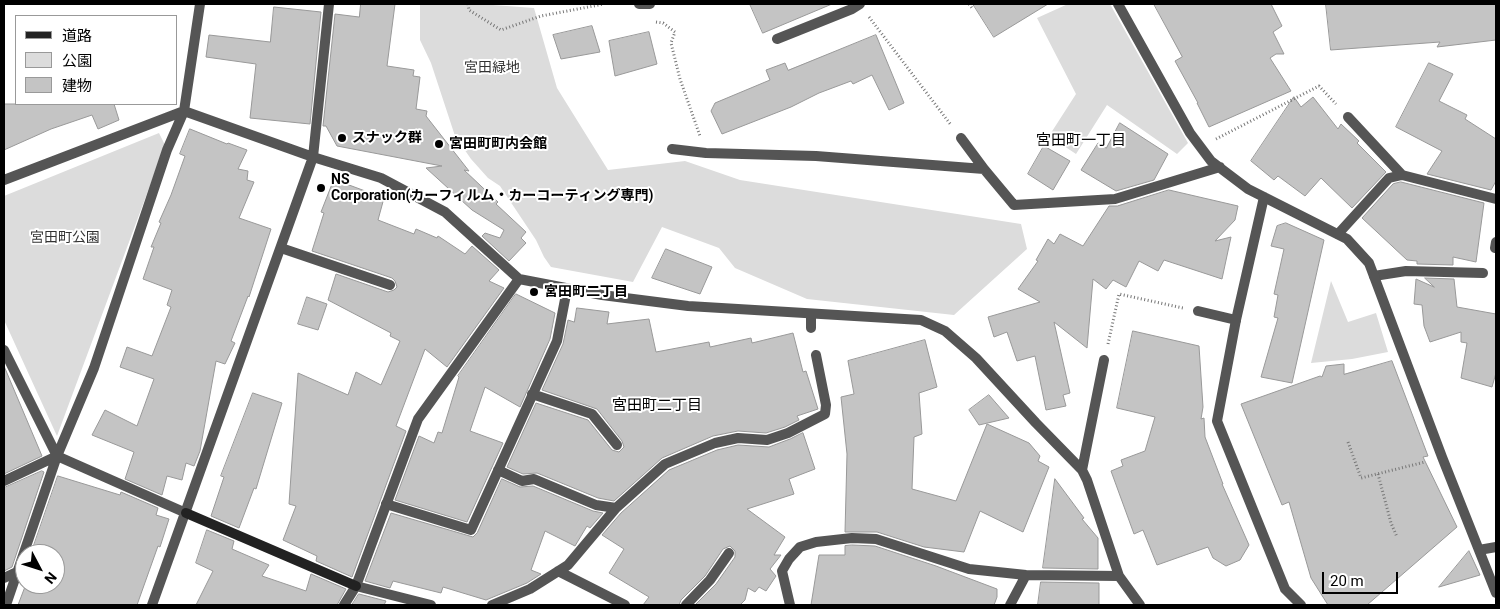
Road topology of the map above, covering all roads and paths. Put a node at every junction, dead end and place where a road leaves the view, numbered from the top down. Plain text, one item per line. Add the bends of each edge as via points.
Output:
1 (200, 4) edge
2 (329, 4) edge
3 (468, 4) edge
4 (604, 4) edge
5 (638, 4) edge
6 (650, 4) edge
7 (969, 4) edge
8 (1118, 4) edge
9 (853, 6) edge
10 (972, 8) dead end
11 (655, 21) dead end
12 (881, 32) dead end
13 (777, 39) dead end
14 (184, 111) junction
15 (1348, 118) joint
16 (961, 138) joint
17 (1200, 146) junction
18 (672, 149) dead end
19 (706, 153) junction
20 (313, 157) junction
21 (1220, 167) junction
22 (984, 169) junction
23 (1402, 175) junction
24 (4, 180) edge
25 (1264, 197) junction
26 (1496, 199) edge
27 (1338, 234) junction
28 (281, 248) junction
29 (1483, 273) dead end
30 (1374, 276) junction
31 (519, 279) junction
32 (390, 285) dead end
33 (567, 289) junction
34 (1198, 311) joint
35 (810, 314) junction
36 (1236, 320) junction
37 (811, 328) dead end
38 (4, 350) edge
39 (816, 355) dead end
40 (1104, 360) joint
41 (532, 394) junction
42 (1348, 442) dead end
43 (617, 445) dead end
44 (57, 456) junction
45 (1430, 460) dead end
46 (498, 470) junction
47 (1082, 470) junction
48 (1378, 474) junction
49 (4, 481) edge
50 (386, 504) junction
51 (616, 508) junction
52 (186, 513) junction
53 (1397, 536) dead end
54 (28, 544) edge
55 (1496, 547) edge
56 (1479, 550) junction
57 (729, 554) dead end
58 (558, 571) junction
59 (1026, 575) junction
60 (1119, 576) junction
61 (15, 581) edge
62 (356, 586) junction
63 (1496, 593) edge
64 (395, 601) edge
65 (6, 605) edge
66 (152, 605) edge
67 (344, 605) edge
68 (431, 605) edge
69 (492, 605) edge
70 (625, 605) edge
71 (686, 605) edge
72 (790, 605) edge
73 (1010, 605) edge
74 (1140, 605) edge
75 (1301, 605) edge

1 - 14 street
2 - 20 street
3 - 4 path via 469,10 501,30 541,16
5 - 6 street
7 - 10 path
8 - 17 street
9 - 13 street
11 - 19 path via 675,32 670,43
12 - 16 path
14 - 20 street
14 - 24 street
14 - 44 street via 167,150 94,368
15 - 17 path via 1319,86
15 - 23 street
16 - 22 street
17 - 21 street
18 - 19 street
19 - 22 street via 807,156
20 - 28 street
20 - 31 street via 381,178 445,212
21 - 22 street via 1115,198 1014,205
21 - 25 street
23 - 26 street
23 - 27 street via 1389,178
25 - 27 street
25 - 36 street
27 - 30 street via 1369,263
28 - 32 street
28 - 52 street
29 - 30 street via 1406,270
30 - 56 street
31 - 33 street
31 - 50 street via 418,419
33 - 35 street via 688,306
33 - 41 street via 557,341
34 - 36 street
34 - 40 path via 1119,294
35 - 37 street
35 - 47 street via 921,320 945,330 976,358
36 - 75 street via 1217,421 1285,589
38 - 44 street
39 - 51 street via 825,414 767,440 738,438 715,443 665,464
40 - 47 street
41 - 43 street via 592,414
41 - 46 street
42 - 48 path via 1361,478
44 - 49 street
44 - 52 street
44 - 54 street
45 - 48 path
46 - 50 street via 471,530
46 - 51 street via 522,481 534,479 596,505
47 - 60 street
48 - 53 path
50 - 62 street
51 - 58 street via 568,565
52 - 62 street
52 - 66 street
55 - 56 street
56 - 63 street
57 - 71 street
58 - 69 street via 530,589
58 - 70 street
59 - 60 street
59 - 72 street via 969,569 876,539 816,542 800,547 782,571
59 - 73 street
60 - 74 street
61 - 65 street
62 - 64 street
62 - 67 street
64 - 68 street

